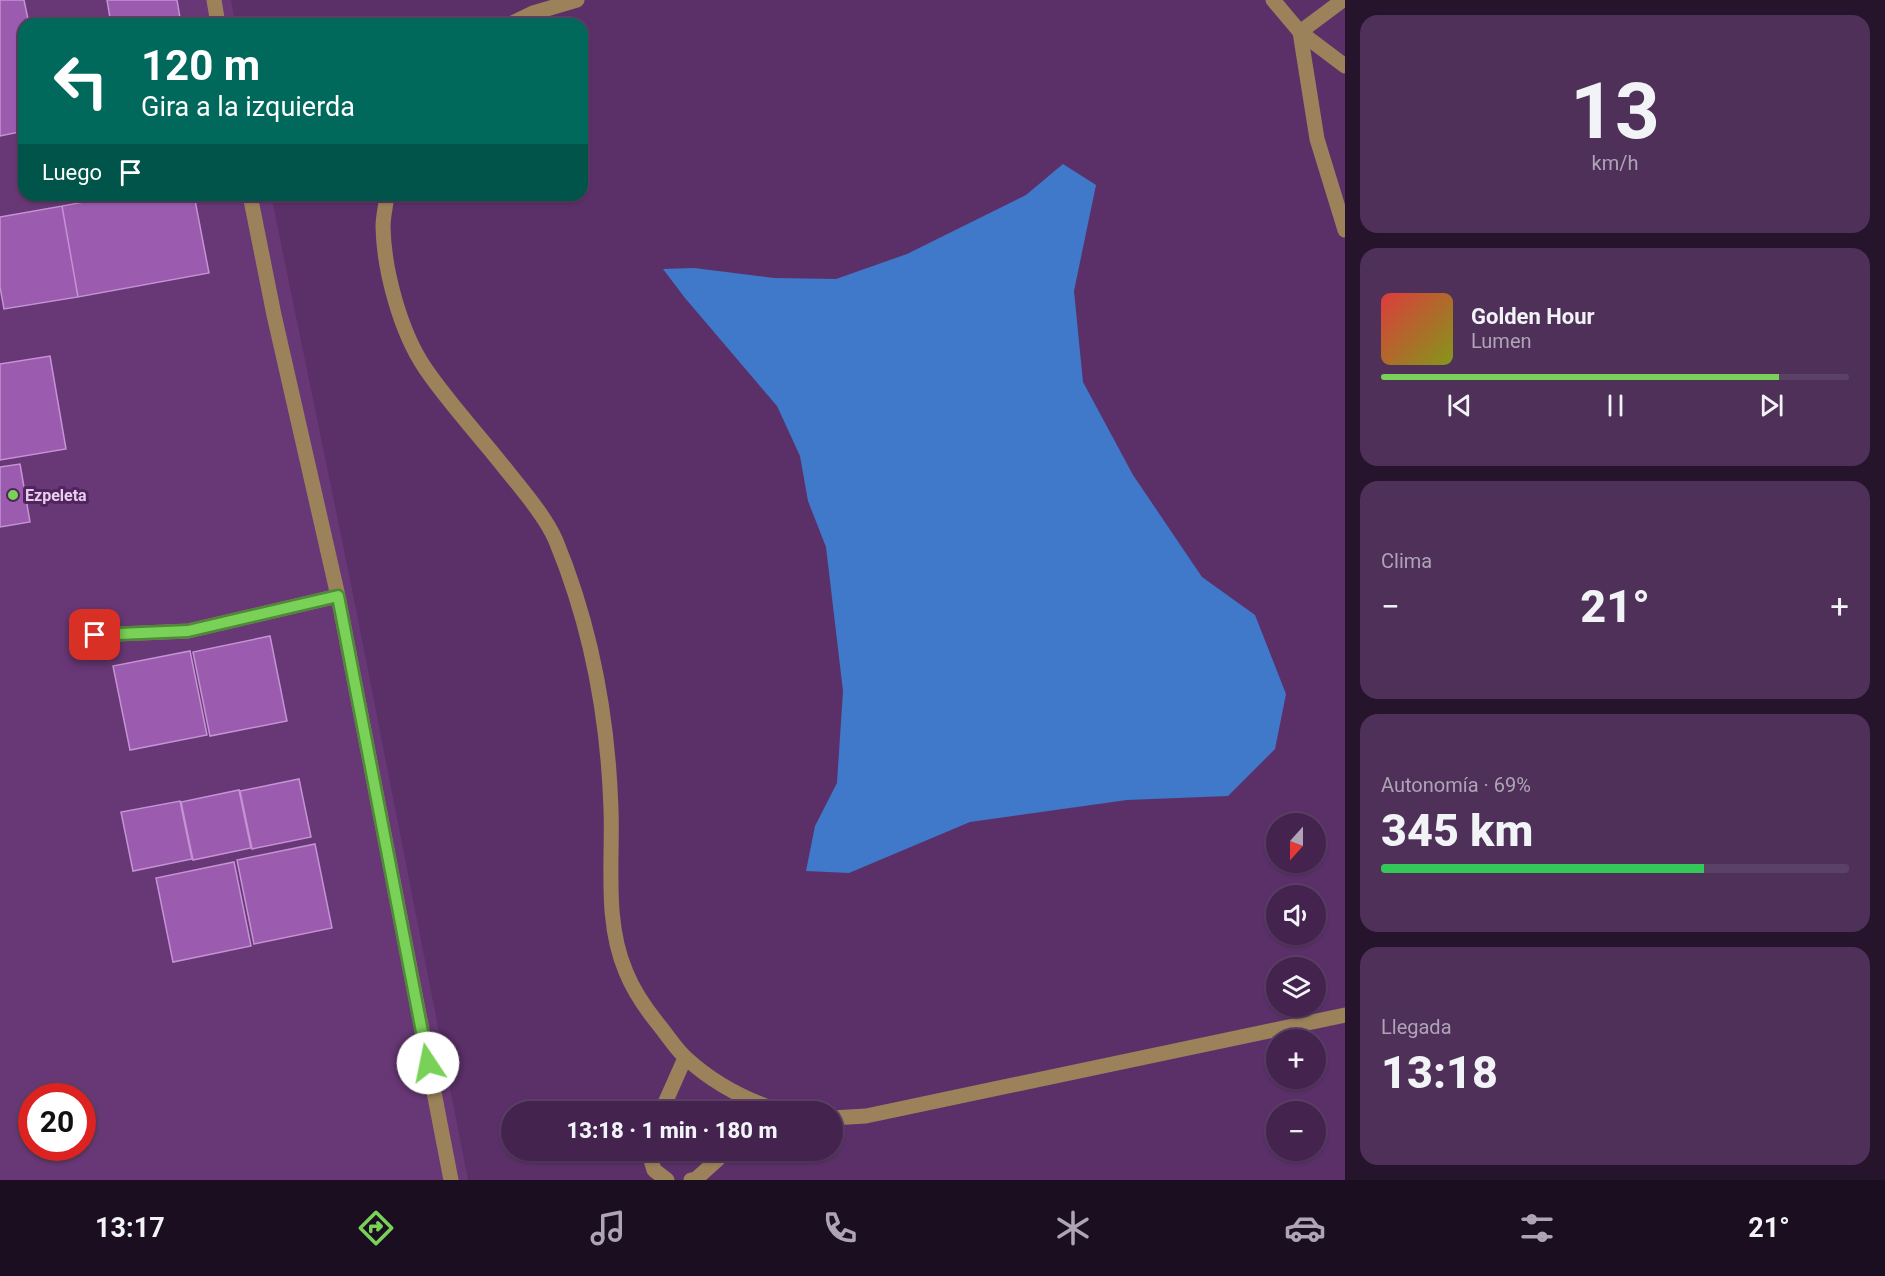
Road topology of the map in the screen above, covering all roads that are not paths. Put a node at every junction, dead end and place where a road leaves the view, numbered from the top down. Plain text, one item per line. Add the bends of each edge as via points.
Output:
1 (214, 0) edge
2 (577, 0) edge
3 (1273, 0) edge
4 (1342, 0) edge
5 (217, 18) edge
6 (523, 18) edge
7 (1300, 32) junction
8 (1345, 66) edge
9 (251, 201) edge
10 (386, 201) edge
11 (1345, 230) edge
12 (338, 596) junction
13 (95, 635) dead end
14 (1345, 1015) edge
15 (685, 1058) junction
16 (666, 1101) edge
17 (753, 1101) edge
18 (843, 1117) edge
19 (651, 1161) edge
20 (716, 1161) edge
21 (451, 1180) edge
22 (667, 1180) edge
23 (692, 1180) edge

1 - 5 street
2 - 6 street
3 - 7 street
4 - 7 street
7 - 8 street
7 - 11 street via 1317,139
9 - 12 street
10 - 15 street via 383,226 388,271 409,341 425,368 554,536 575,589 589,639 606,739 612,910 617,943 642,1004
12 - 13 street via 188,631
12 - 21 street
14 - 18 street via 866,1116
15 - 16 street
15 - 17 street
19 - 22 street via 654,1170
20 - 23 street

